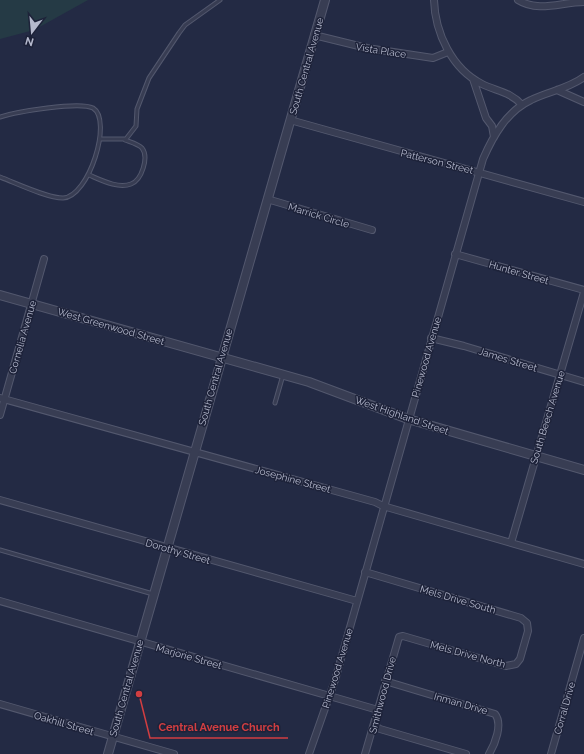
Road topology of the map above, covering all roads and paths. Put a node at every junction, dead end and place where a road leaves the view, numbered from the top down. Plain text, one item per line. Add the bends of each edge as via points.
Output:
1 (220, 0) edge
2 (325, 0) edge
3 (434, 0) edge
4 (518, 0) edge
5 (584, 2) edge
6 (314, 35) junction
7 (448, 52) junction
8 (584, 76) edge
9 (472, 79) junction
10 (557, 90) junction
11 (584, 102) edge
12 (522, 105) junction
13 (0, 117) edge
14 (290, 120) junction
15 (494, 137) junction
16 (100, 139) junction
17 (124, 139) junction
18 (478, 172) junction
19 (89, 175) junction
20 (0, 177) edge
21 (267, 199) junction
22 (584, 202) edge
23 (372, 230) dead end
24 (455, 254) junction
25 (44, 259) dead end
26 (584, 291) edge
27 (0, 295) edge
28 (32, 304) junction
29 (431, 338) junction
30 (221, 357) junction
31 (283, 375) junction
32 (560, 375) junction
33 (584, 382) edge
34 (2, 398) edge
35 (275, 403) dead end
36 (0, 415) edge
37 (408, 418) junction
38 (193, 452) junction
39 (536, 455) junction
40 (584, 470) edge
41 (0, 500) edge
42 (383, 506) junction
43 (511, 543) junction
44 (166, 547) junction
45 (0, 550) edge
46 (584, 564) edge
47 (365, 572) junction
48 (153, 594) junction
49 (0, 601) edge
50 (356, 601) junction
51 (399, 637) joint
52 (584, 638) edge
53 (140, 642) junction
54 (524, 644) joint
55 (385, 681) junction
56 (330, 696) junction
57 (0, 704) edge
58 (378, 710) junction
59 (374, 725) junction
60 (113, 736) junction
61 (108, 754) edge
62 (174, 754) edge
63 (309, 754) edge
64 (366, 754) edge
65 (466, 754) edge
66 (489, 754) edge
67 (551, 754) edge

1 - 17 lane via 179,33 149,78 137,109 136,126
2 - 6 street, South Central Avenue
3 - 7 street via 437,21
4 - 5 street via 539,7
6 - 7 street, Vista Place via 367,48 433,58
6 - 14 street, South Central Avenue
7 - 9 street
8 - 10 street, Pinewood Avenue via 573,84
9 - 12 street via 508,93
9 - 15 street via 486,118 492,126
10 - 11 street
10 - 12 street, Pinewood Avenue
12 - 15 street, Pinewood Avenue
13 - 16 lane via 14,112 61,107 93,108 98,114
14 - 18 street, Patterson Street
14 - 21 street, South Central Avenue
15 - 18 street, Pinewood Avenue
16 - 17 lane
16 - 19 lane
17 - 19 lane via 142,148 144,152 142,170 137,180 122,185
18 - 22 street, Patterson Street
18 - 24 street, Pinewood Avenue
19 - 20 lane via 73,196 64,198
21 - 23 street, Marrick Circle
21 - 30 street, South Central Avenue
24 - 26 street, Hunter Street
24 - 29 street, Pinewood Avenue
25 - 28 street, Cornelia Avenue
26 - 32 street, South Beech Avenue
27 - 28 street, West Greenwood Street
28 - 30 street, West Greenwood Street
28 - 34 street, Cornelia Avenue
29 - 32 street, James Street
29 - 37 street, Pinewood Avenue
30 - 31 street, West Highland Street
30 - 38 street, South Central Avenue
31 - 35 lane
31 - 37 street, West Highland Street
32 - 33 street, James Street
32 - 39 street, South Beech Avenue
34 - 36 street, Cornelia Avenue
34 - 38 street, Josephine Street
37 - 39 street, West Highland Street via 497,446
37 - 42 street, Pinewood Avenue
38 - 42 street, Josephine Street
38 - 44 street, South Central Avenue
39 - 40 street, West Highland Street
39 - 43 street, South Beech Avenue
41 - 44 street, Dorothy Street
42 - 43 street, Josephine Street
42 - 47 street, Pinewood Avenue
43 - 46 street, Josephine Street
44 - 48 street, South Central Avenue
44 - 50 street, Dorothy Street
45 - 48 lane
47 - 50 street, Pinewood Avenue
47 - 54 street, Mels Drive South via 521,618 528,627
48 - 53 street, South Central Avenue
49 - 53 street, Marjorie Street
50 - 56 street, Pinewood Avenue
51 - 54 street, Mels Drive North via 403,636 506,666 516,664
51 - 55 street, Smithwood Drive
52 - 67 street, Corral Drive
53 - 56 street, Marjorie Street
53 - 60 street, South Central Avenue
55 - 58 street, Smithwood Drive
55 - 66 street, Inman Drive via 495,714 499,725
56 - 58 street, Marjorie Street
56 - 63 street, Pinewood Avenue
57 - 60 street, Oakhill Street
58 - 59 street, Smithwood Drive
59 - 64 street, Smithwood Drive
59 - 65 street via 380,729
60 - 61 street, South Central Avenue
60 - 62 street, Oakhill Street

